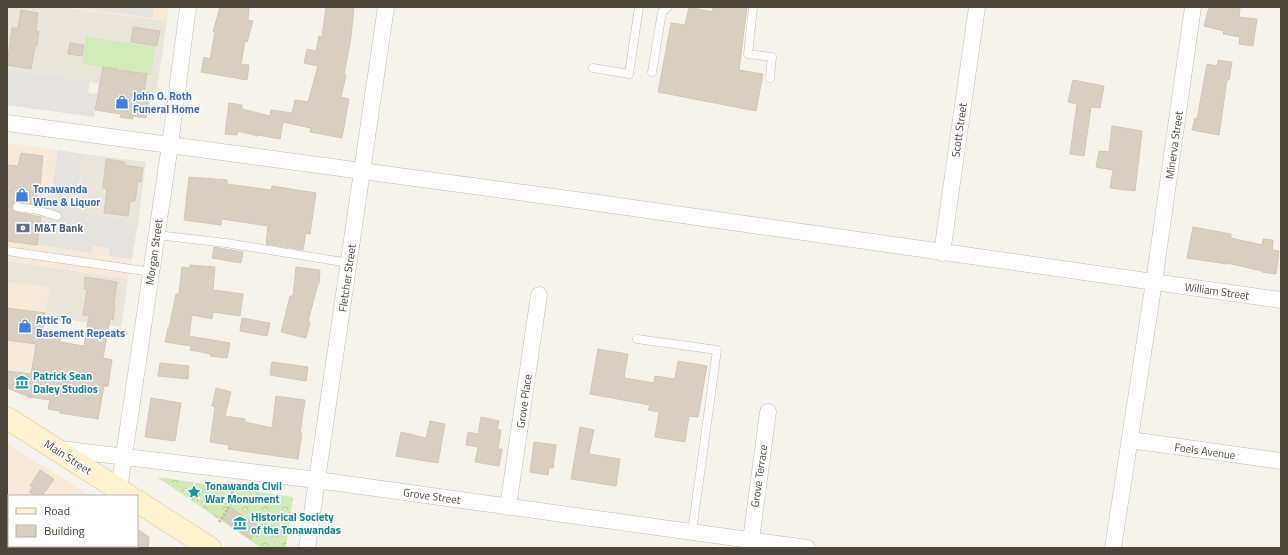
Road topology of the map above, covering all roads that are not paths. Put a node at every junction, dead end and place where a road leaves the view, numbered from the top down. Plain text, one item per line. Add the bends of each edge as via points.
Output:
1 (188, 7) edge
2 (386, 7) edge
3 (639, 7) edge
4 (668, 7) edge
5 (752, 7) edge
6 (977, 7) edge
7 (1193, 7) edge
8 (592, 68) dead end
9 (652, 72) dead end
10 (770, 78) dead end
11 (7, 123) edge
12 (170, 146) junction
13 (363, 171) junction
14 (17, 207) dead end
15 (57, 216) dead end
16 (157, 235) junction
17 (7, 251) edge
18 (942, 253) junction
19 (349, 262) junction
20 (152, 272) junction
21 (1154, 282) junction
22 (539, 295) dead end
23 (1281, 300) edge
24 (637, 339) dead end
25 (768, 412) dead end
26 (7, 418) edge
27 (1130, 440) junction
28 (55, 449) junction
29 (124, 456) junction
30 (1281, 461) edge
31 (317, 480) junction
32 (124, 495) edge
33 (126, 495) edge
34 (138, 503) edge
35 (508, 507) junction
36 (692, 532) junction
37 (751, 540) junction
38 (210, 548) edge
39 (307, 548) edge
40 (808, 548) edge
41 (1113, 548) edge

1 - 12 street, Morgan Street
2 - 13 street, Fletcher Street
3 - 8 lane via 629,74
4 - 9 lane via 662,12
5 - 10 lane via 748,54 772,56
6 - 18 street, Scott Street
7 - 21 street, Minerva Street
11 - 12 street, William Street
12 - 13 street, William Street
12 - 16 street, Morgan Street
13 - 18 street, William Street
13 - 19 street, Fletcher Street
14 - 15 lane
16 - 19 lane
16 - 20 street, Morgan Street
17 - 20 lane
18 - 21 street, William Street
19 - 31 street, Fletcher Street
20 - 29 street, Morgan Street
21 - 23 street, William Street
21 - 27 street, Minerva Street
22 - 35 street, Grove Place
24 - 36 lane via 717,350
25 - 37 street, Grove Terrace
26 - 28 street, Main Street
27 - 30 street, Foels Avenue
27 - 41 street, Minerva Street
28 - 29 street, Grove Street
28 - 32 street, Main Street
29 - 31 street, Grove Street
29 - 33 street, Morgan Street
31 - 35 street, Grove Street
31 - 39 street, Fletcher Street
34 - 38 street, Main Street
35 - 36 street, Grove Street
36 - 37 street, Grove Street
37 - 40 street, Grove Street

